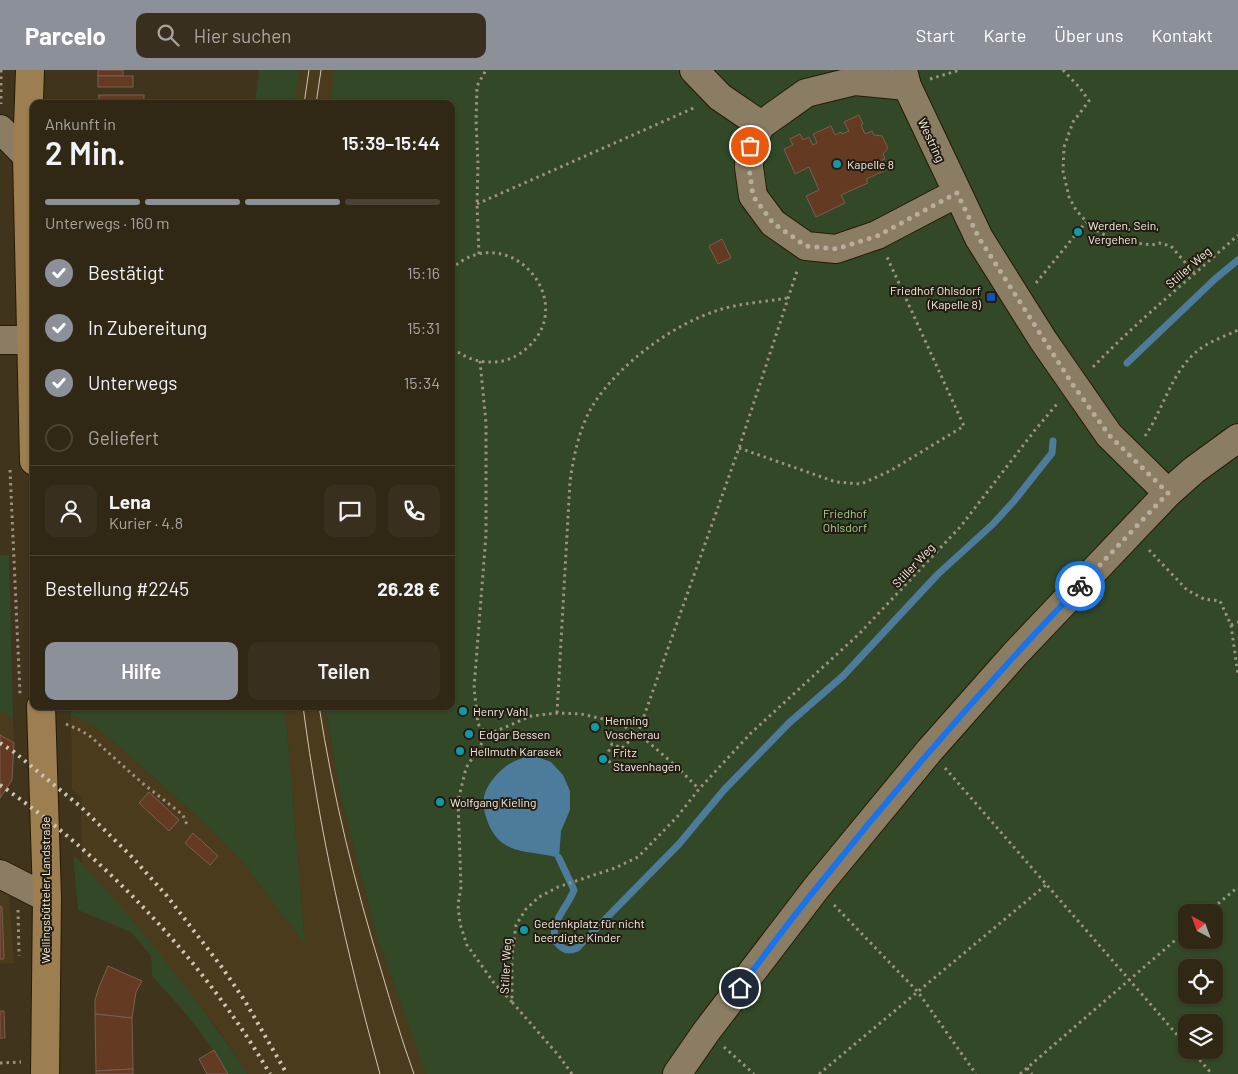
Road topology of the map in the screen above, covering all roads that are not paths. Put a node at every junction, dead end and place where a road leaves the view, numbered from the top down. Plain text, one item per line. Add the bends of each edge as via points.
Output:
1 (30, 70) edge
2 (694, 70) edge
3 (905, 78) edge
4 (762, 125) junction
5 (1, 130) edge
6 (27, 156) junction
7 (957, 193) junction
8 (30, 294) edge
9 (0, 340) edge
10 (30, 340) edge
11 (30, 354) edge
12 (1238, 438) edge
13 (22, 463) edge
14 (1168, 493) junction
15 (32, 710) edge
16 (9, 879) edge
17 (47, 898) junction
18 (30, 1068) edge
19 (677, 1074) edge

1 - 6 main road
2 - 4 street via 720,97
3 - 4 street via 856,81 806,93
3 - 7 street, Westring
4 - 7 street via 750,146 753,196 773,223 806,246 836,249 877,236
5 - 6 street
6 - 8 main road
7 - 14 street, Westring via 979,238 1073,385 1109,435
9 - 10 street
11 - 13 main road
12 - 14 street
14 - 19 street via 1015,654 930,750 817,886
15 - 17 main road, Wellingsbütteler Landstraße
16 - 17 street
17 - 18 main road, Wellingsbütteler Landstraße

